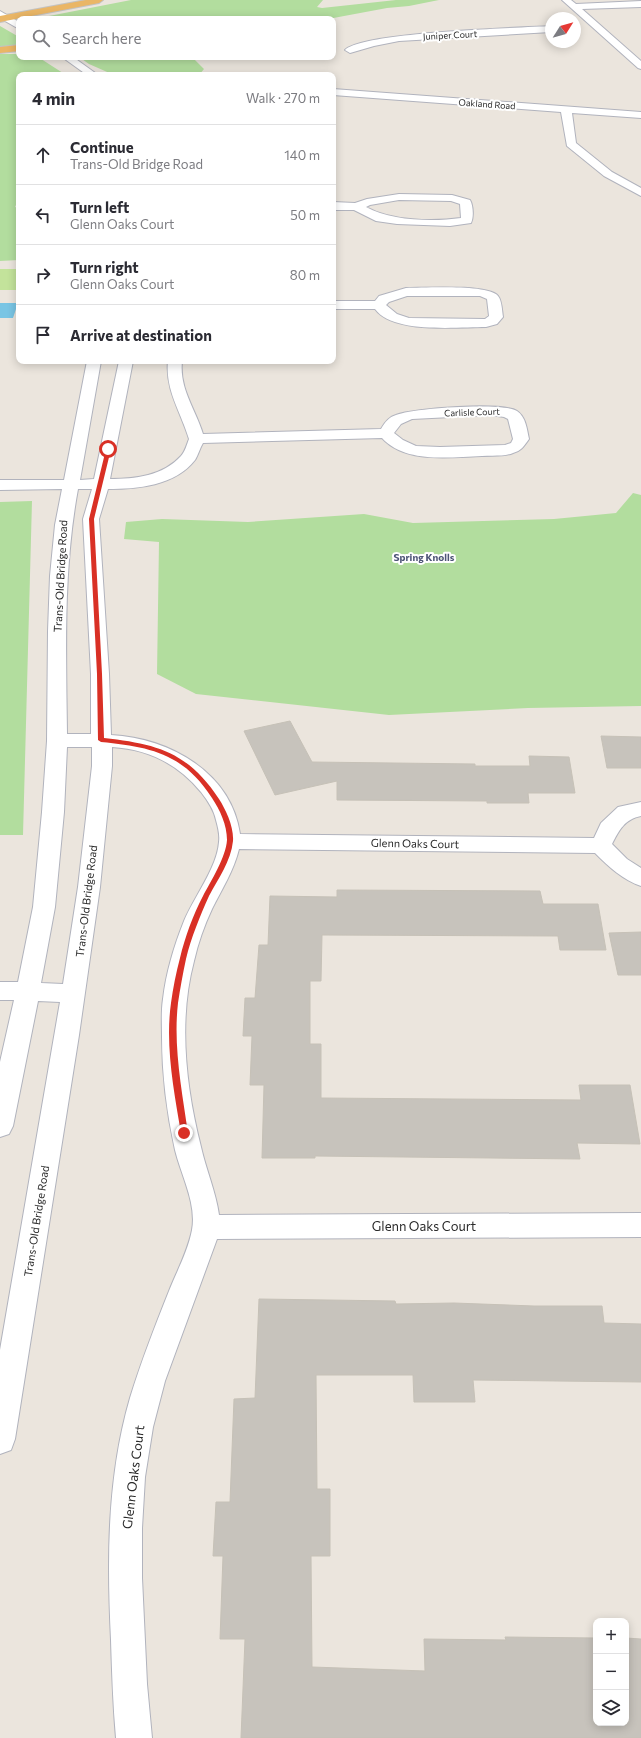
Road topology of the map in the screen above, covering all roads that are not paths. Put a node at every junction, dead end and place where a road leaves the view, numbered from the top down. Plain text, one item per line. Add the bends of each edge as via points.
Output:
1 (99, 0) edge
2 (566, 0) edge
3 (641, 4) edge
4 (574, 7) junction
5 (2, 17) edge
6 (16, 24) edge
7 (596, 27) junction
8 (582, 28) dead end
9 (545, 29) edge
10 (16, 48) edge
11 (0, 50) edge
12 (350, 50) dead end
13 (71, 60) edge
14 (641, 66) edge
15 (89, 72) edge
16 (336, 92) edge
17 (566, 110) junction
18 (641, 115) edge
19 (641, 193) edge
20 (336, 206) edge
21 (357, 207) junction
22 (336, 305) edge
23 (379, 305) junction
24 (93, 364) edge
25 (125, 364) edge
26 (174, 364) edge
27 (386, 433) junction
28 (197, 439) junction
29 (0, 484) edge
30 (71, 484) junction
31 (101, 484) junction
32 (101, 740) junction
33 (57, 741) junction
34 (641, 809) edge
35 (230, 840) junction
36 (601, 846) junction
37 (641, 878) edge
38 (0, 991) edge
39 (28, 991) junction
40 (73, 994) junction
41 (0, 1126) edge
42 (641, 1225) edge
43 (206, 1227) junction
44 (0, 1439) edge
45 (134, 1738) edge

1 - 5 highway
2 - 4 street
3 - 4 street
4 - 7 street
5 - 6 street
7 - 8 street
7 - 14 street
9 - 12 street, Juniper Court via 425,36 385,41
10 - 11 highway
13 - 15 street
16 - 17 street, Oakland Road
17 - 18 street, Oakland Road
17 - 19 street via 571,144 608,174
20 - 21 street
21 - 21 street via 387,198 452,198 466,202 468,217 462,222 396,220 371,215
22 - 23 street
23 - 23 street via 391,316 409,322 486,323 496,317 493,298 480,292 406,292 384,299
24 - 30 street, Trans-Old Bridge Road
25 - 31 street, Trans-Old Bridge Road
26 - 28 street via 178,397 194,426
27 - 27 street, Carlisle Court via 392,441 407,448 426,452 508,450 516,446 521,439 517,419 513,414 503,412 411,415 400,417 389,425
27 - 28 street
28 - 31 street via 188,458 157,478 135,484
29 - 30 street
30 - 31 street
30 - 33 street, Trans-Old Bridge Road via 62,525 58,576
31 - 32 street, Trans-Old Bridge Road via 91,519
32 - 33 street, Glenn Oaks Court
32 - 35 street, Glenn Oaks Court via 136,744 157,749 177,758 196,773 225,813
32 - 40 street, Trans-Old Bridge Road via 102,766 89,887
33 - 39 street, Trans-Old Bridge Road via 44,907
34 - 36 street via 625,812 609,828
35 - 36 street, Glenn Oaks Court
35 - 43 street, Glenn Oaks Court via 222,868 195,921 183,957 174,1004 174,1046 184,1133 202,1196
36 - 37 street via 619,864
38 - 39 street
39 - 40 street
39 - 41 street, Trans-Old Bridge Road
40 - 44 street, Trans-Old Bridge Road
42 - 43 street, Glenn Oaks Court
43 - 45 street, Glenn Oaks Court via 194,1266 157,1360 138,1428 130,1478 125,1589

